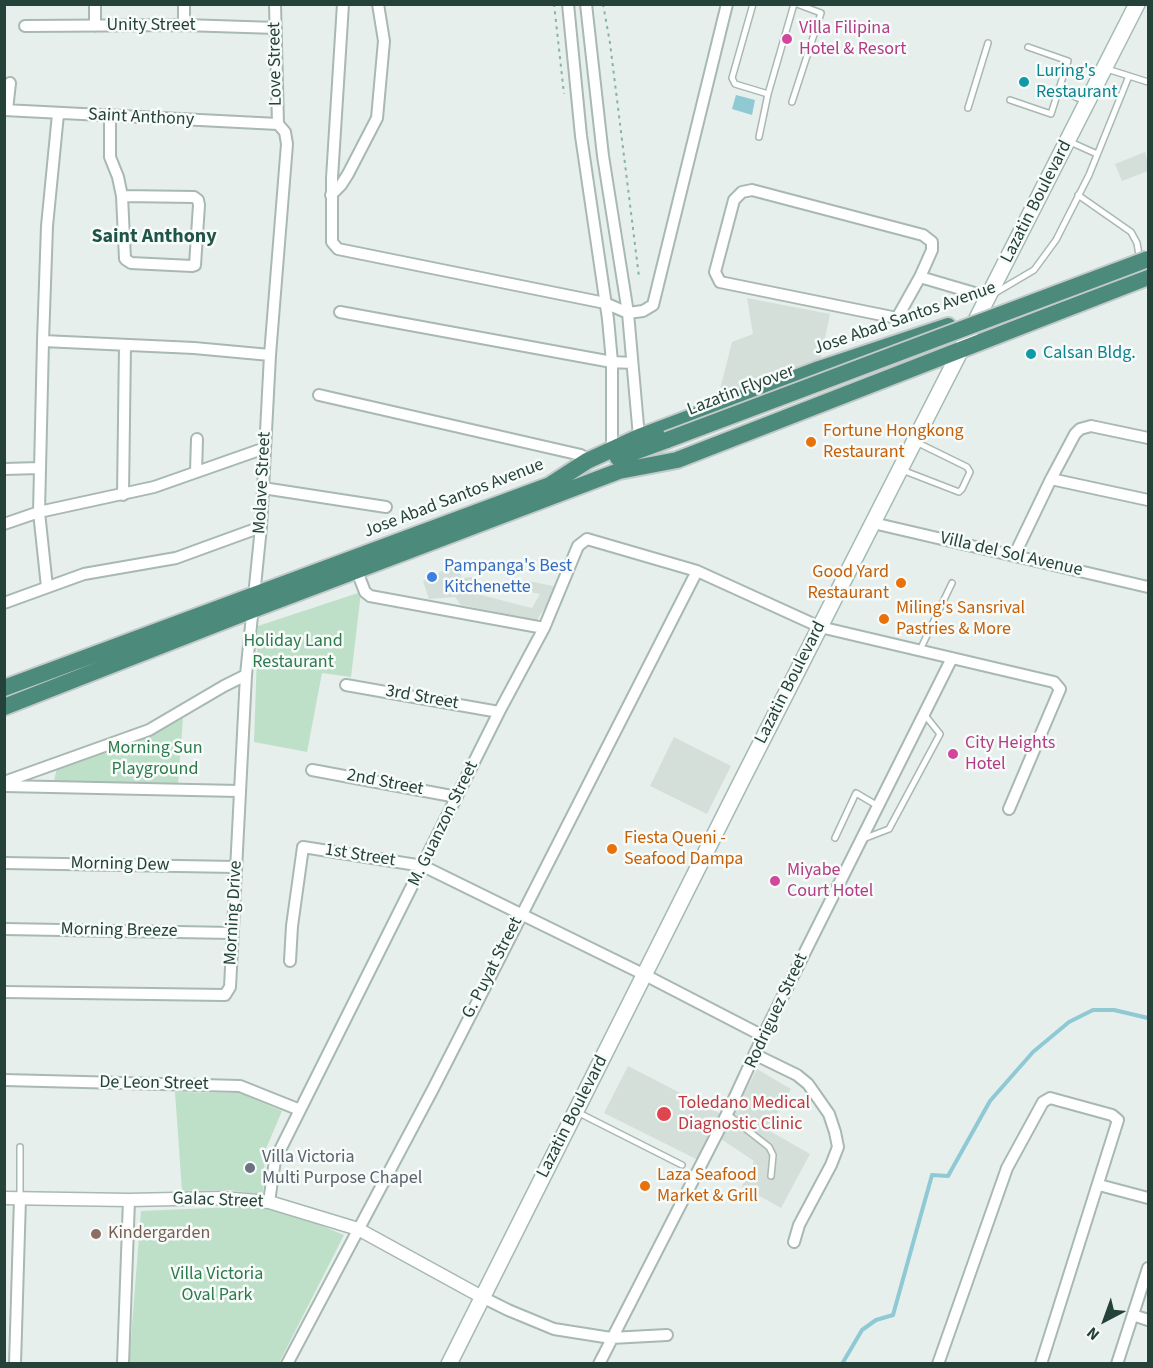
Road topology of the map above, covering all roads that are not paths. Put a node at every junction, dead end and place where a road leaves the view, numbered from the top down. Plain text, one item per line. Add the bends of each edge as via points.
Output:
1 (95, 4) edge
2 (184, 4) edge
3 (275, 4) edge
4 (343, 4) edge
5 (378, 4) edge
6 (568, 4) edge
7 (586, 4) edge
8 (727, 4) edge
9 (753, 4) edge
10 (795, 4) edge
11 (1137, 4) edge
12 (184, 25) junction
13 (26, 26) dead end
14 (95, 26) junction
15 (276, 28) junction
16 (988, 43) dead end
17 (1028, 47) dead end
18 (1105, 68) junction
19 (1129, 76) junction
20 (1149, 81) edge
21 (10, 83) dead end
22 (1059, 90) junction
23 (768, 94) junction
24 (1010, 100) dead end
25 (792, 102) dead end
26 (1088, 102) junction
27 (968, 108) dead end
28 (6, 110) edge
29 (58, 114) junction
30 (110, 116) junction
31 (278, 124) junction
32 (759, 137) dead end
33 (1068, 141) junction
34 (1097, 154) junction
35 (332, 195) junction
36 (1078, 195) junction
37 (122, 196) junction
38 (1146, 258) edge
39 (920, 277) junction
40 (1149, 277) edge
41 (988, 297) junction
42 (605, 303) junction
43 (340, 312) dead end
44 (628, 313) junction
45 (973, 320) junction
46 (996, 335) junction
47 (43, 341) junction
48 (124, 345) junction
49 (963, 348) junction
50 (270, 355) junction
51 (612, 362) junction
52 (632, 363) junction
53 (319, 395) dead end
54 (639, 437) junction
55 (1149, 438) edge
56 (197, 439) dead end
57 (915, 442) junction
58 (670, 445) junction
59 (265, 448) junction
60 (612, 449) junction
61 (587, 461) junction
62 (40, 468) junction
63 (4, 469) edge
64 (900, 470) junction
65 (619, 471) junction
66 (196, 472) junction
67 (1051, 479) junction
68 (550, 485) junction
69 (263, 488) junction
70 (123, 495) junction
71 (1149, 500) edge
72 (386, 507) dead end
73 (39, 512) junction
74 (873, 523) junction
75 (4, 524) edge
76 (261, 527) junction
77 (1014, 556) junction
78 (355, 565) junction
79 (696, 571) junction
80 (952, 583) dead end
81 (47, 587) junction
82 (1149, 587) edge
83 (253, 602) junction
84 (4, 603) edge
85 (819, 627) junction
86 (544, 628) junction
87 (920, 650) junction
88 (952, 658) junction
89 (246, 675) junction
90 (346, 684) dead end
91 (4, 688) edge
92 (4, 706) edge
93 (499, 712) junction
94 (924, 714) junction
95 (312, 770) dead end
96 (4, 782) edge
97 (4, 786) edge
98 (239, 791) junction
99 (457, 797) junction
100 (878, 806) junction
101 (1009, 809) dead end
102 (836, 838) dead end
103 (862, 839) junction
104 (4, 863) edge
105 (423, 866) junction
106 (236, 867) junction
107 (521, 913) junction
108 (4, 928) edge
109 (233, 933) junction
110 (290, 961) dead end
111 (645, 975) junction
112 (4, 992) edge
113 (763, 1036) junction
114 (756, 1055) junction
115 (4, 1080) edge
116 (300, 1110) junction
117 (576, 1112) junction
118 (728, 1114) junction
119 (20, 1147) dead end
120 (682, 1165) dead end
121 (771, 1176) dead end
122 (1099, 1185) junction
123 (4, 1197) edge
124 (20, 1198) junction
125 (1149, 1198) edge
126 (129, 1200) junction
127 (269, 1202) junction
128 (358, 1229) junction
129 (794, 1242) dead end
130 (1149, 1268) edge
131 (482, 1297) junction
132 (1133, 1315) junction
133 (1149, 1320) edge
134 (667, 1335) dead end
135 (611, 1338) junction
136 (15, 1364) edge
137 (123, 1364) edge
138 (287, 1364) edge
139 (449, 1364) edge
140 (599, 1364) edge
141 (938, 1364) edge
142 (1041, 1364) edge
143 (1117, 1364) edge

1 - 14 street
2 - 12 street
3 - 15 street, Love Street
4 - 35 street
5 - 35 street via 384,41 377,118 348,174
6 - 42 street via 581,136
7 - 44 street via 603,156
8 - 44 street via 653,305
9 - 23 lane via 732,78 735,84
10 - 23 lane
10 - 25 lane via 821,13
11 - 18 main road, Lazatin Boulevard
12 - 14 street, Unity Street
12 - 15 street, Unity Street
13 - 14 street, Unity Street
15 - 31 street, Love Street
16 - 27 lane
17 - 22 lane via 1068,61
18 - 19 lane
18 - 26 main road, Lazatin Boulevard
19 - 20 lane
19 - 34 lane
21 - 28 street
22 - 24 lane via 1051,114
22 - 26 lane
23 - 32 lane
26 - 33 main road, Lazatin Boulevard
28 - 29 street, Saint Anthony
29 - 30 street, Saint Anthony
29 - 47 street via 47,226
30 - 31 street, Saint Anthony
30 - 37 street via 110,157
31 - 50 street, Love Street via 285,132 287,144
33 - 34 lane
33 - 41 main road, Lazatin Boulevard
34 - 36 lane
35 - 42 street via 331,235 338,249
36 - 38 lane via 1131,232
36 - 41 lane via 1056,240 1034,270
37 - 37 street via 128,262 195,265 198,200
38 - 45 highway, Jose Abad Santos Avenue
38 - 58 highway, Lazatin Flyover
39 - 39 street via 932,250 932,242 923,235 752,190 742,192 734,200 715,272 720,282 897,318
39 - 41 street
40 - 46 highway, Jose Abad Santos Avenue
41 - 45 main road, Lazatin Boulevard
42 - 44 street
42 - 51 street
43 - 51 street
44 - 52 street
45 - 46 highway via 981,330
45 - 49 main road, Lazatin Boulevard
45 - 54 highway, Jose Abad Santos Avenue via 819,369
46 - 49 highway, Jose Abad Santos Avenue
47 - 48 street
47 - 62 street
48 - 50 street
48 - 70 street
49 - 57 main road, Lazatin Boulevard
49 - 65 highway, Jose Abad Santos Avenue via 677,460
50 - 59 street, Molave Street
51 - 52 street
51 - 60 street
52 - 54 street
53 - 61 street via 580,455
54 - 60 highway, Jose Abad Santos Avenue
55 - 67 street via 1091,426 1080,429
56 - 66 street
57 - 64 main road, Lazatin Boulevard
57 - 64 lane via 967,467 970,472 962,489 959,492
58 - 65 highway, Lazatin Flyover
58 - 68 highway, Lazatin Flyover
59 - 66 street
59 - 69 street, Molave Street
60 - 61 highway, Jose Abad Santos Avenue
61 - 68 highway, Jose Abad Santos Avenue
62 - 63 street
62 - 73 street
64 - 74 main road, Lazatin Boulevard
65 - 78 highway, Jose Abad Santos Avenue
66 - 70 street
67 - 71 street
67 - 77 street
68 - 78 highway, Jose Abad Santos Avenue
69 - 72 street
69 - 76 street, Molave Street
70 - 73 street
73 - 75 street
73 - 81 street
74 - 77 street, Villa del Sol Avenue
74 - 85 main road, Lazatin Boulevard
76 - 81 street via 176,558 84,574
76 - 83 street, Molave Street
77 - 82 street, Villa del Sol Avenue
78 - 83 highway, Jose Abad Santos Avenue
78 - 86 street via 370,597
79 - 85 street
79 - 86 street, M. Guanzon Street via 587,539 578,546
79 - 107 street, G. Puyat Street
80 - 87 lane
81 - 84 street
83 - 89 street, Morning Drive
83 - 91 highway, Jose Abad Santos Avenue
83 - 92 highway, Jose Abad Santos Avenue
85 - 87 street
85 - 111 main road, Lazatin Boulevard
86 - 93 street, M. Guanzon Street
87 - 88 street
88 - 94 street, Rodriguez Street
88 - 101 street via 1054,682 1060,689
89 - 96 street via 149,730
89 - 98 street, Morning Drive
90 - 93 street, 3rd Street
93 - 99 street, M. Guanzon Street
94 - 100 street, Rodriguez Street
94 - 103 lane via 940,734 889,829
95 - 99 street, 2nd Street
97 - 98 street
98 - 106 street, Morning Drive
99 - 105 street, M. Guanzon Street
100 - 102 lane via 856,793
100 - 103 street, Rodriguez Street
103 - 113 street, Rodriguez Street
104 - 106 street, Morning Dew
105 - 107 street
105 - 110 street, 1st Street via 303,847
105 - 116 street, M. Guanzon Street
106 - 109 street, Morning Drive
107 - 111 street
107 - 128 street, G. Puyat Street
108 - 109 street, Morning Breeze
109 - 112 street, Morning Drive via 230,987 225,994
111 - 113 street
111 - 117 main road, Lazatin Boulevard
113 - 114 street, Rodriguez Street
114 - 118 street, Rodriguez Street
114 - 129 street via 808,1084 829,1114 835,1132 838,1147
115 - 116 street, De Leon Street via 240,1086
116 - 127 street, M. Guanzon Street via 275,1160
117 - 120 lane
117 - 131 main road, Lazatin Boulevard
118 - 121 lane via 769,1147 773,1155
118 - 135 street, Rodriguez Street
119 - 124 lane
122 - 125 street
122 - 141 street via 1118,1120 1112,1115 1047,1099 1007,1168
122 - 142 street
123 - 124 street, Galac Street
124 - 126 street, Galac Street
124 - 136 street
126 - 127 street, Galac Street via 222,1198
126 - 137 street
127 - 128 street, Galac Street
128 - 131 street, Galac Street
128 - 138 street, G. Puyat Street
130 - 132 street
131 - 135 street via 554,1329
131 - 139 main road, Lazatin Boulevard
132 - 133 street
132 - 143 street
134 - 135 street
135 - 140 street, Rodriguez Street

